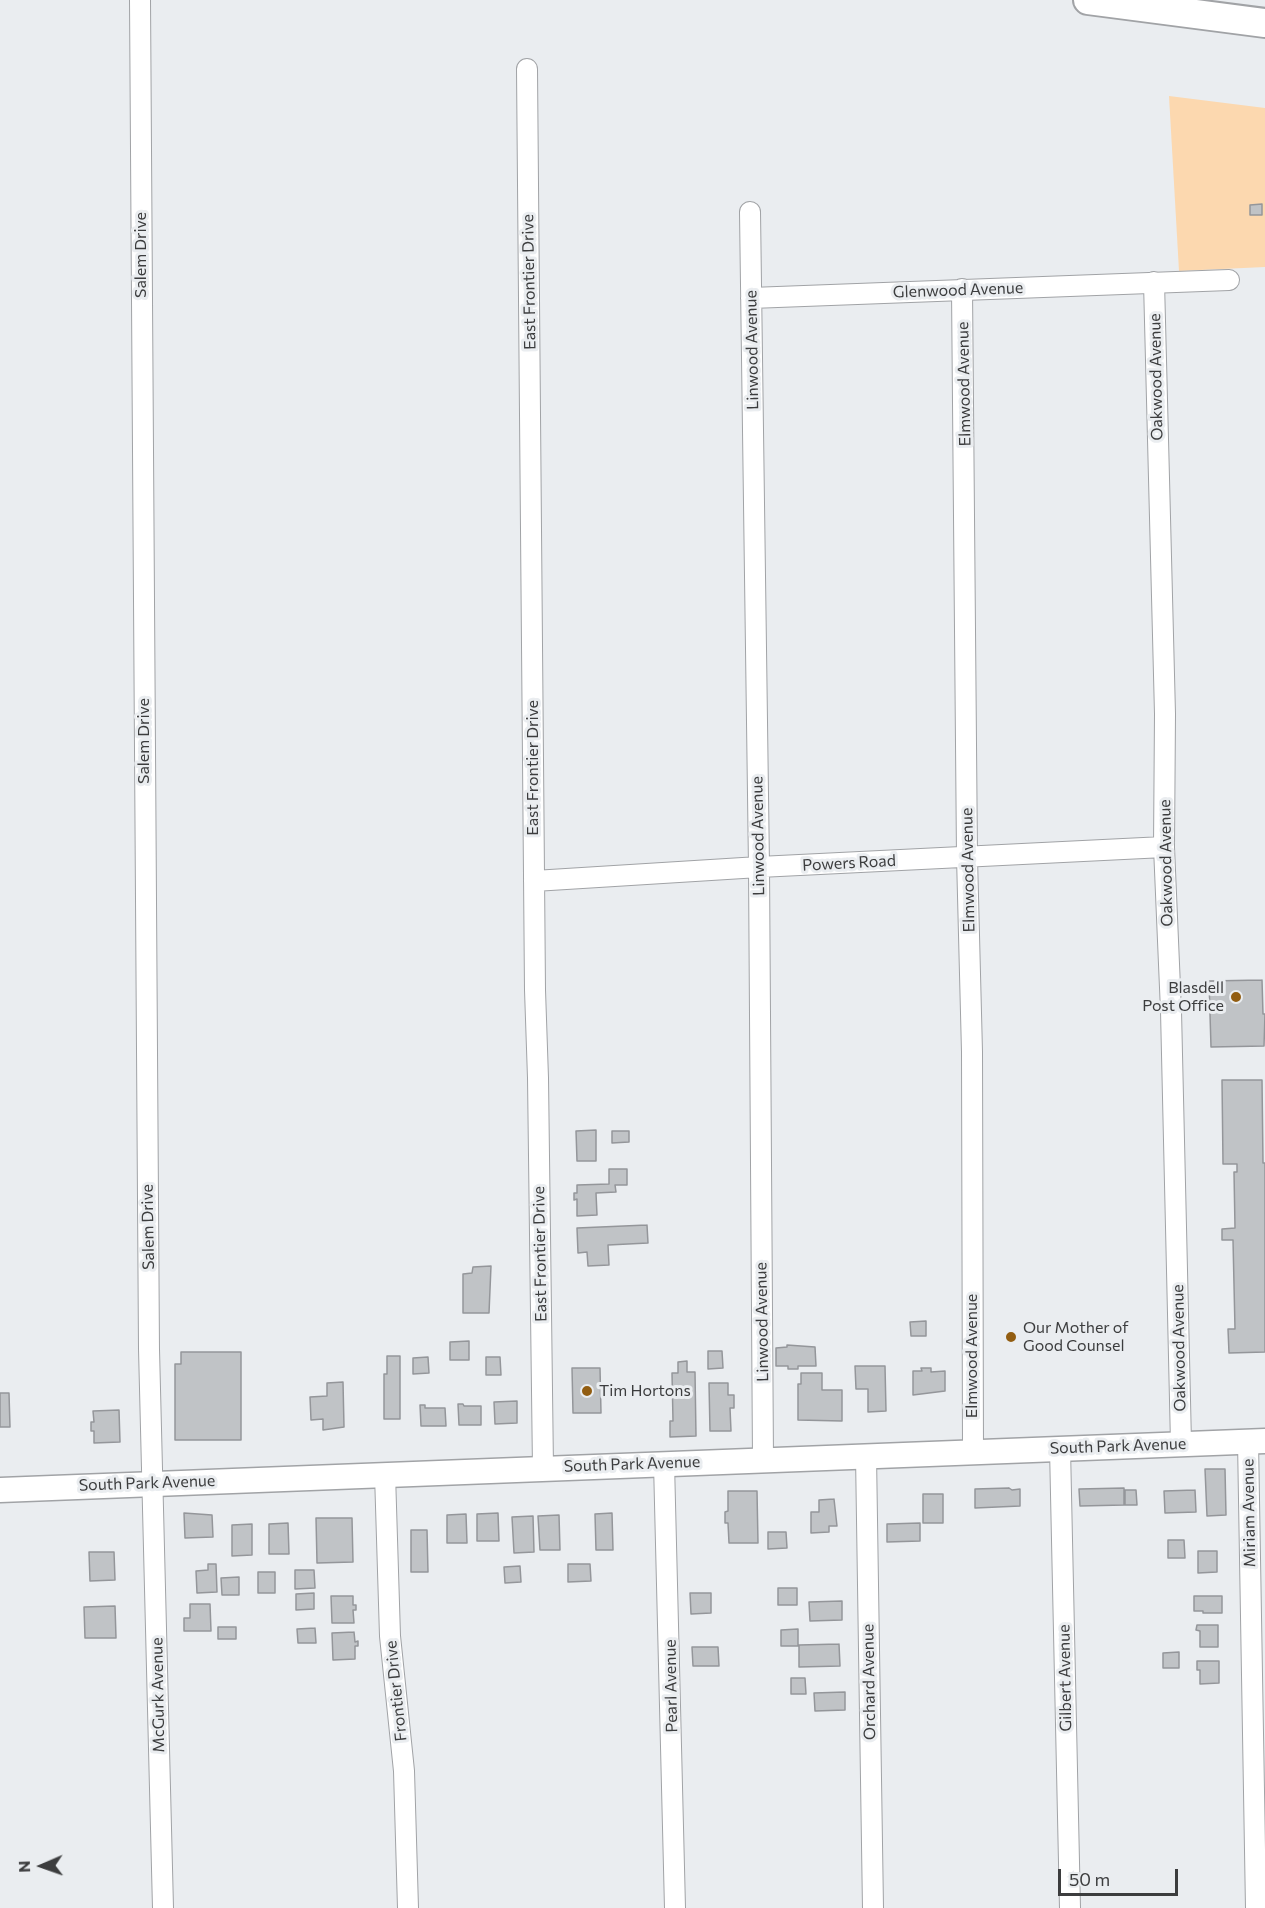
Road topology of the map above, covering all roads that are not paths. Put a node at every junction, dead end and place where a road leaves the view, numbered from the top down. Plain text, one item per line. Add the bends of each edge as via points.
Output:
1 (140, 0) edge
2 (1088, 0) edge
3 (1265, 23) edge
4 (527, 69) dead end
5 (750, 212) dead end
6 (1229, 280) dead end
7 (1160, 282) junction
8 (962, 290) junction
9 (751, 298) junction
10 (1164, 847) junction
11 (967, 858) junction
12 (759, 867) junction
13 (534, 881) junction
14 (1257, 1441) edge
15 (1181, 1443) junction
16 (1060, 1448) junction
17 (973, 1451) junction
18 (866, 1455) junction
19 (763, 1460) junction
20 (664, 1463) junction
21 (543, 1468) junction
22 (385, 1474) junction
23 (153, 1482) junction
24 (0, 1490) edge
25 (163, 1908) edge
26 (408, 1908) edge
27 (675, 1908) edge
28 (873, 1908) edge
29 (1070, 1908) edge
30 (1256, 1908) edge

1 - 23 street, Salem Drive via 147,1179
2 - 3 highway
4 - 13 street, East Frontier Drive
5 - 9 street, Linwood Avenue
6 - 7 street, Glenwood Avenue
7 - 8 street, Glenwood Avenue
7 - 10 street, Oakwood Avenue
8 - 9 street, Glenwood Avenue
8 - 11 street, Elmwood Avenue
9 - 12 street, Linwood Avenue
10 - 11 street, Powers Road
10 - 15 street, Oakwood Avenue
11 - 12 street, Powers Road
11 - 17 street, Elmwood Avenue via 972,1052
12 - 13 street, Powers Road
12 - 19 street, Linwood Avenue
13 - 21 street, East Frontier Drive
14 - 15 main road, South Park Avenue
14 - 30 street, Miriam Avenue
15 - 16 main road, South Park Avenue
16 - 17 main road, South Park Avenue
16 - 29 street, Gilbert Avenue
17 - 18 main road, South Park Avenue
18 - 19 main road, South Park Avenue
18 - 28 street, Orchard Avenue
19 - 20 main road, South Park Avenue
20 - 21 main road, South Park Avenue
20 - 27 street, Pearl Avenue
21 - 22 main road, South Park Avenue
22 - 23 main road, South Park Avenue
22 - 26 street, Frontier Drive via 390,1636 405,1771
23 - 24 main road, South Park Avenue
23 - 25 street, McGurk Avenue

